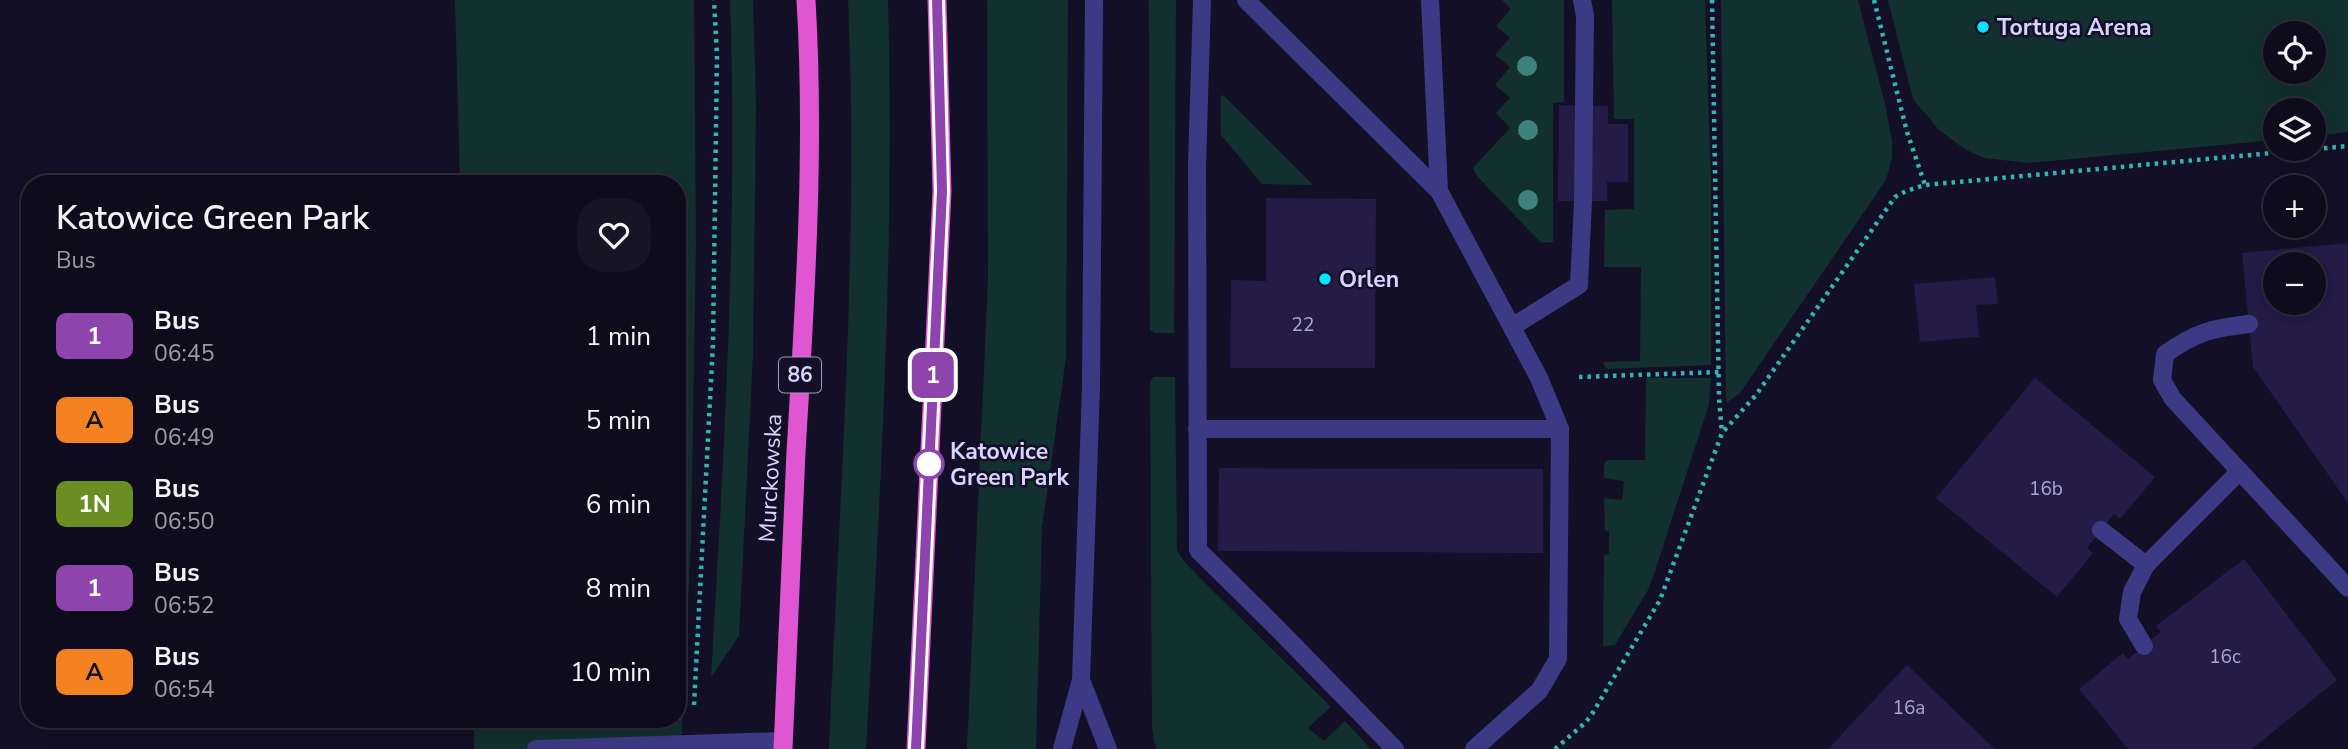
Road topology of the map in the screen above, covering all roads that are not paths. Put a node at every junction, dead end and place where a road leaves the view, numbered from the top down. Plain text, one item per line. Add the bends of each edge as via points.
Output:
1 (806, 0) edge
2 (937, 0) edge
3 (1094, 0) edge
4 (1202, 0) edge
5 (1245, 0) edge
6 (1429, 0) edge
7 (1582, 0) edge
8 (1439, 191) junction
9 (2249, 324) dead end
10 (1512, 327) junction
11 (1197, 429) junction
12 (1560, 429) junction
13 (2240, 471) junction
14 (2101, 530) dead end
15 (2147, 565) junction
16 (2348, 588) edge
17 (2144, 646) dead end
18 (1081, 680) junction
19 (783, 745) edge
20 (536, 749) edge
21 (916, 749) edge
22 (1062, 749) edge
23 (1097, 749) edge
24 (1108, 749) edge
25 (1395, 749) edge
26 (1474, 749) edge

1 - 19 highway, Murckowska / 86 via 808,244
2 - 21 highway via 942,191
3 - 18 street via 1091,398
4 - 11 street
5 - 8 street
6 - 8 street
7 - 10 street via 1580,285
8 - 10 street
9 - 13 street via 2215,328 2183,341 2165,354 2162,380 2173,399
10 - 12 street
11 - 12 street
11 - 25 street via 1198,550
12 - 26 street via 1558,659 1539,691
13 - 15 street
13 - 16 street
14 - 15 street
15 - 17 street via 2132,592 2128,619
18 - 22 street
18 - 23 street
18 - 24 street
19 - 20 street

